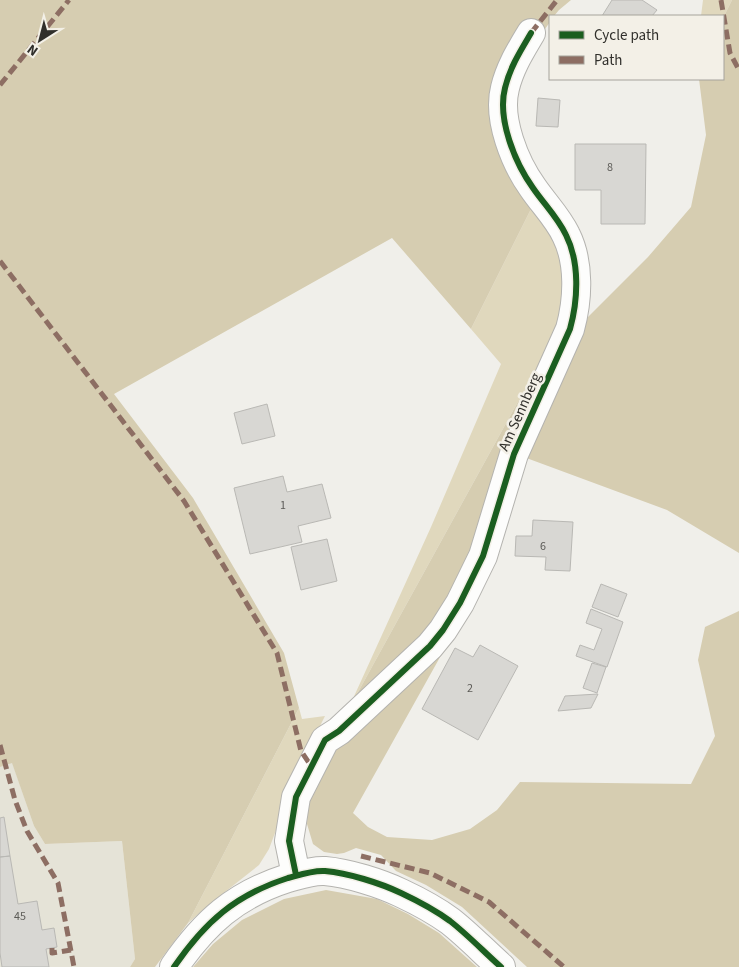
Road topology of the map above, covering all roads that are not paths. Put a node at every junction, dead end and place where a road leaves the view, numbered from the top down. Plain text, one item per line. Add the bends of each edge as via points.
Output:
1 (532, 33) dead end
2 (296, 875) junction
3 (174, 967) edge
4 (501, 967) edge

1 - 2 street, Am Sennberg via 515,59 504,89 504,114 510,146 532,187 567,237 576,283 576,308 570,329 514,454 483,556 460,604 430,646 339,731 325,740 296,797 289,841
2 - 3 street via 239,898 195,939
2 - 4 street via 324,871 383,885 450,921

